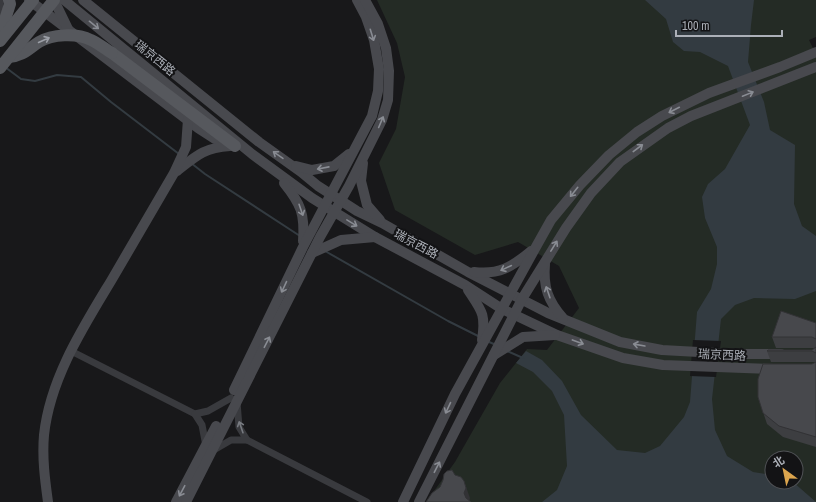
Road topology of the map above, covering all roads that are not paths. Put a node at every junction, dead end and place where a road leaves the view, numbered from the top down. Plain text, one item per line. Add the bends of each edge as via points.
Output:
1 (0, 0) edge
2 (9, 0) edge
3 (29, 0) edge
4 (33, 0) edge
5 (54, 0) edge
6 (64, 0) edge
7 (83, 0) edge
8 (357, 0) edge
9 (364, 0) edge
10 (0, 18) edge
11 (69, 31) junction
12 (0, 35) edge
13 (0, 41) edge
14 (816, 52) edge
15 (9, 57) junction
16 (0, 68) edge
17 (816, 68) edge
18 (188, 119) junction
19 (235, 146) junction
20 (352, 152) junction
21 (252, 154) junction
22 (363, 156) junction
23 (290, 164) junction
24 (175, 173) junction
25 (277, 173) junction
26 (330, 194) junction
27 (341, 200) junction
28 (324, 206) junction
29 (334, 212) junction
30 (551, 220) junction
31 (382, 223) junction
32 (566, 228) junction
33 (308, 229) junction
34 (375, 237) junction
35 (537, 245) junction
36 (311, 256) junction
37 (545, 260) junction
38 (468, 272) junction
39 (465, 286) junction
40 (511, 293) junction
41 (522, 299) junction
42 (502, 309) junction
43 (514, 315) junction
44 (565, 320) junction
45 (557, 335) junction
46 (481, 347) junction
47 (71, 351) junction
48 (794, 354) edge
49 (494, 355) junction
50 (786, 369) edge
51 (455, 394) junction
52 (234, 399) junction
53 (470, 402) junction
54 (195, 414) junction
55 (247, 440) junction
56 (209, 449) junction
57 (48, 502) edge
58 (176, 502) edge
59 (186, 502) edge
60 (367, 502) edge
61 (403, 502) edge
62 (419, 502) edge

1 - 10 street
2 - 12 main road
3 - 11 street
4 - 13 main road, bridge
5 - 11 street
5 - 15 main road, bridge
6 -> 21 street, 瑞京西路
23 -> 7 street, 瑞京西路 via 258,142
8 -> 20 street via 374,40 379,69 378,90 372,116
22 -> 9 street via 382,120 388,100 390,71 378,24
11 - 18 street
14 -> 30 street via 780,68 709,93 662,116 609,155
15 - 16 main road, bridge
15 -> 19 main road, bridge via 18,56 42,40 56,36 90,39
32 -> 17 street via 591,193 620,162 668,128 691,116
18 - 19 street via 215,139
18 - 24 street via 186,147
19 - 21 street
19 - 24 street via 216,147 196,155
20 -> 23 street via 334,166 312,170
20 - 26 street
21 - 25 street, 瑞京西路
22 - 27 street
22 - 31 street via 361,181 367,205
23 - 26 street, 瑞京西路
24 - 47 street
25 - 28 street, 瑞京西路
25 -> 33 street via 295,196
26 - 27 street, 瑞京西路
26 - 28 street
27 - 29 street
27 - 31 street, 瑞京西路
28 - 29 street, 瑞京西路
28 - 33 street
29 -> 34 street, 瑞京西路
29 - 36 street
30 - 32 street via 551,227 555,232
30 - 35 street
31 - 38 street, 瑞京西路
37 -> 32 street
33 -> 52 street via 302,249
34 - 36 street via 341,240
34 - 39 street, 瑞京西路
35 -> 38 street via 504,270 485,274
35 - 40 street
52 -> 36 street
37 - 41 street
44 -> 37 street via 554,308 548,293 544,279
38 - 40 street, 瑞京西路
39 - 42 street, 瑞京西路
39 - 46 street via 482,310 484,327
40 - 41 street, 瑞京西路
40 - 42 street
41 - 43 street
41 - 44 street, 瑞京西路
42 - 43 street, 瑞京西路
42 - 46 street
43 - 45 street, 瑞京西路
43 - 49 street
48 -> 44 street, 瑞京西路 via 662,350 620,342
45 - 49 street via 523,337
45 -> 50 street, 瑞京西路 via 623,358 663,365
46 - 51 street
47 - 54 street
47 - 57 street via 52,399 44,435 43,468
49 - 53 street
51 - 53 street via 465,392
51 -> 61 street
52 - 54 street
55 -> 52 street via 239,426
52 - 56 street
62 -> 53 street
54 - 56 street via 202,425
55 - 56 street via 231,440
55 - 60 street
56 -> 58 street
56 - 59 street

